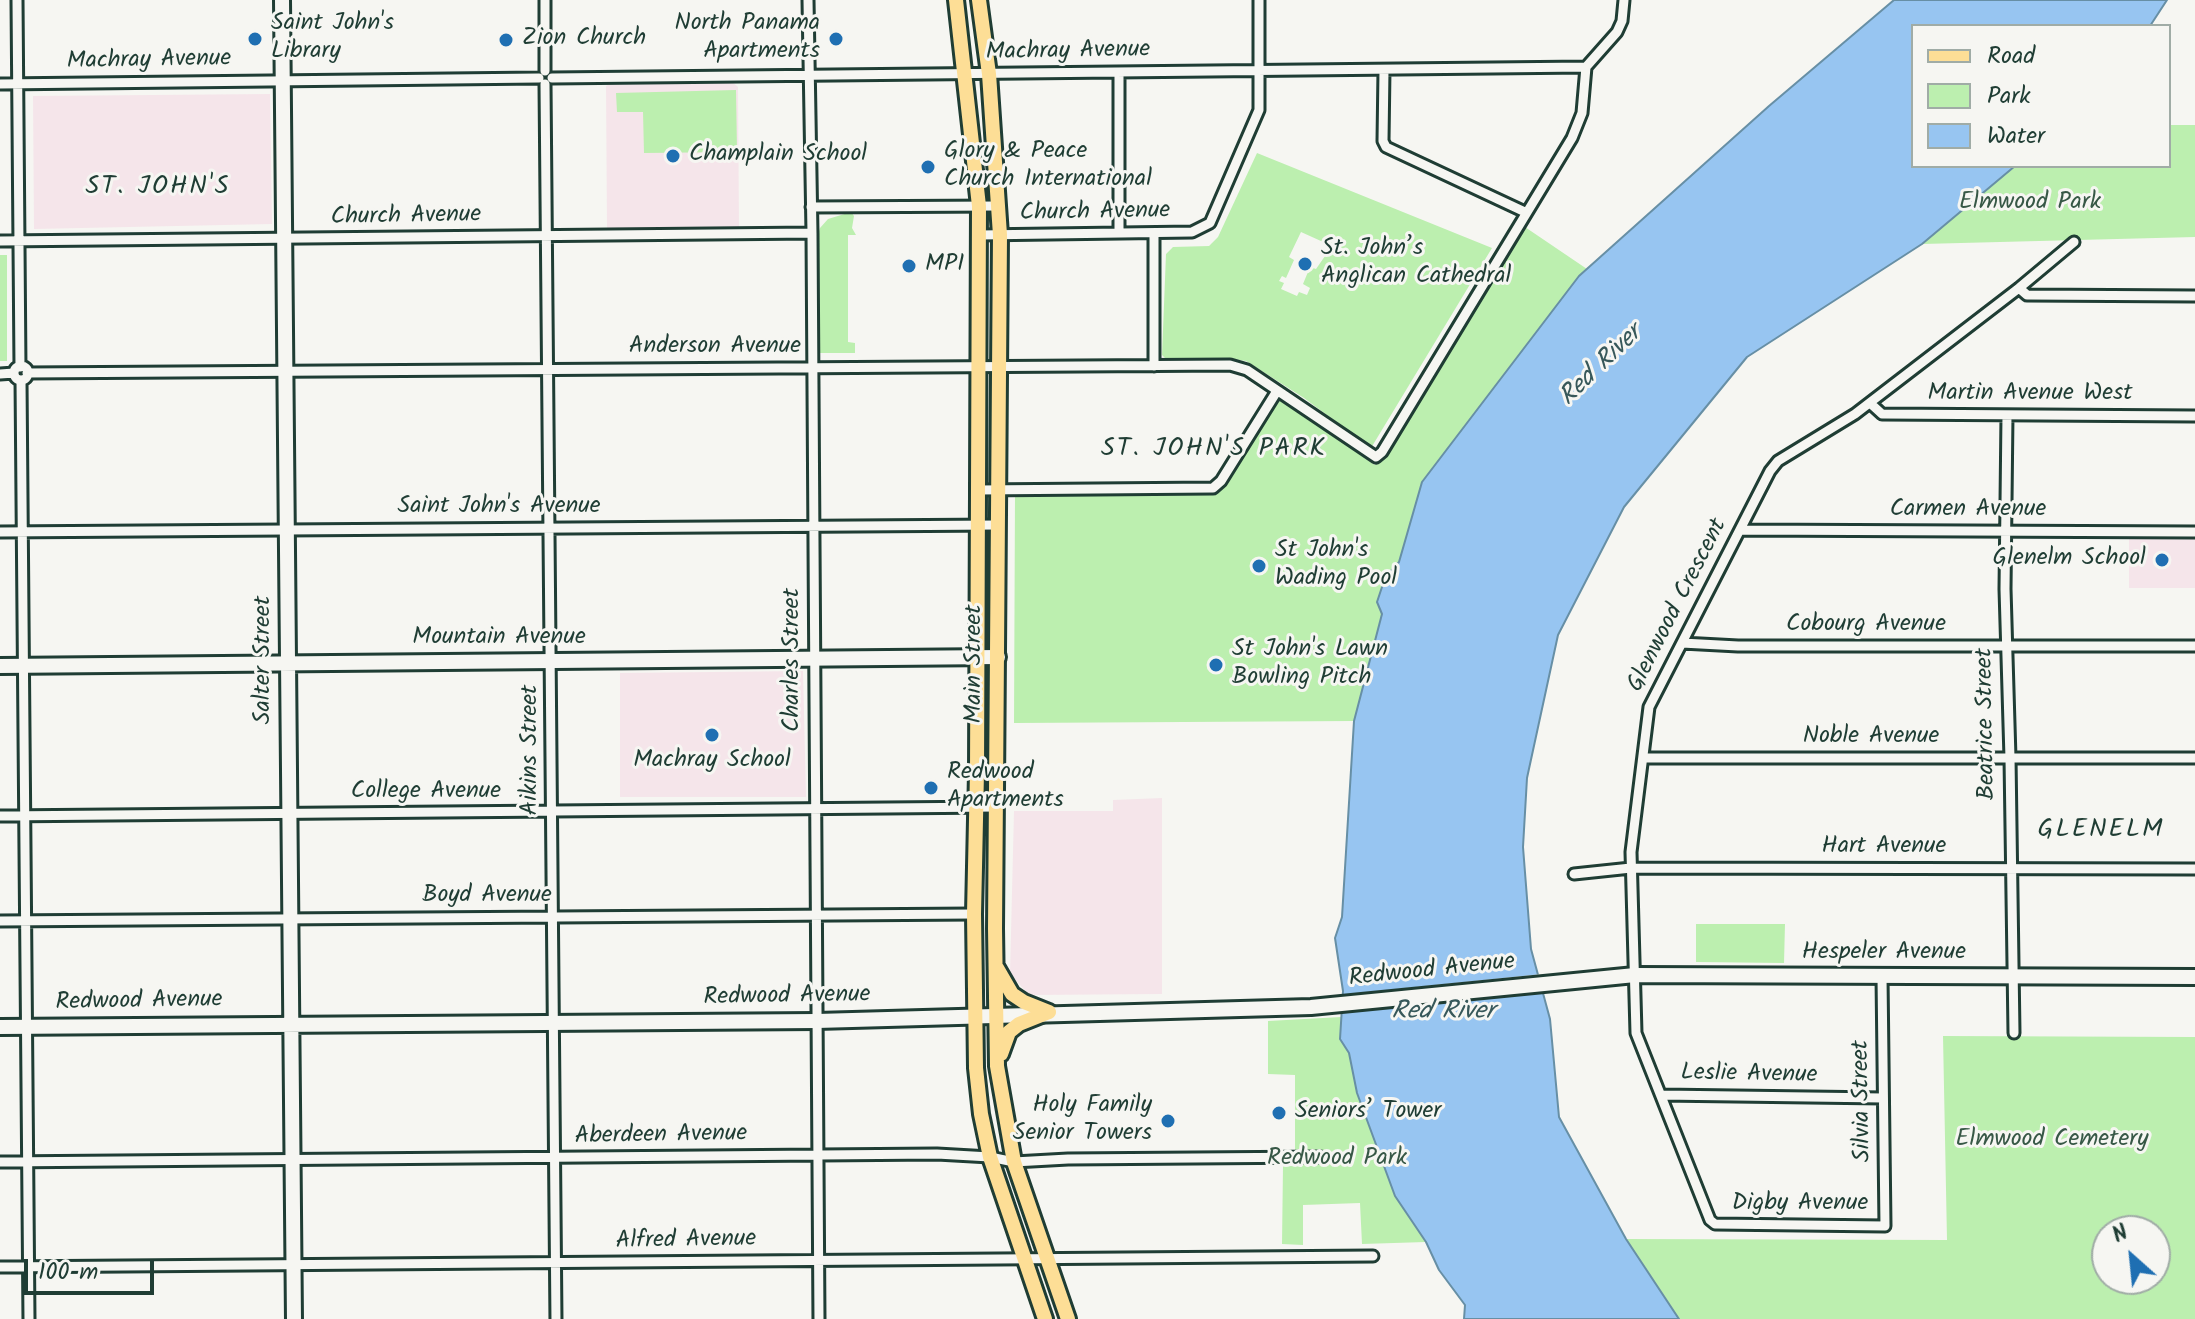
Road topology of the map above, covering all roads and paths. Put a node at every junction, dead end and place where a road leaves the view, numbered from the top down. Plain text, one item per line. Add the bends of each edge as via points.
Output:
1 (17, 0) edge
2 (282, 0) edge
3 (545, 0) edge
4 (808, 0) edge
5 (956, 0) edge
6 (979, 0) edge
7 (1259, 0) edge
8 (1624, 0) edge
9 (1586, 67) junction
10 (1384, 70) junction
11 (1259, 71) junction
12 (1119, 73) junction
13 (809, 74) junction
14 (989, 74) junction
15 (965, 75) junction
16 (545, 78) junction
17 (283, 81) junction
18 (0, 84) edge
19 (18, 84) junction
20 (979, 206) junction
21 (999, 206) junction
22 (811, 207) junction
23 (1525, 212) junction
24 (1119, 232) junction
25 (812, 233) junction
26 (1154, 233) junction
27 (979, 235) junction
28 (1000, 235) junction
29 (547, 236) junction
30 (283, 239) junction
31 (0, 241) edge
32 (19, 241) junction
33 (2074, 242) dead end
34 (2019, 288) junction
35 (2195, 296) edge
36 (978, 365) junction
37 (999, 366) junction
38 (1154, 366) junction
39 (811, 367) junction
40 (547, 369) junction
41 (284, 371) junction
42 (21, 373) junction
43 (0, 374) edge
44 (1277, 391) junction
45 (1870, 403) junction
46 (2007, 415) junction
47 (2195, 416) edge
48 (978, 490) junction
49 (999, 490) junction
50 (977, 525) junction
51 (998, 525) junction
52 (814, 527) junction
53 (550, 528) junction
54 (286, 530) junction
55 (1740, 530) junction
56 (2005, 531) junction
57 (0, 532) edge
58 (21, 532) junction
59 (2195, 532) edge
60 (1682, 643) junction
61 (2008, 645) junction
62 (2195, 646) edge
63 (977, 657) junction
64 (998, 657) junction
65 (814, 659) junction
66 (551, 661) junction
67 (287, 663) junction
68 (0, 666) edge
69 (23, 666) junction
70 (1643, 758) junction
71 (2010, 758) junction
72 (2195, 758) edge
73 (997, 807) junction
74 (816, 808) junction
75 (976, 809) junction
76 (552, 812) junction
77 (287, 814) junction
78 (0, 816) edge
79 (25, 816) junction
80 (1631, 868) junction
81 (2011, 869) junction
82 (2195, 869) edge
83 (1574, 874) dead end
84 (974, 914) junction
85 (816, 915) junction
86 (553, 917) junction
87 (289, 919) junction
88 (25, 920) junction
89 (0, 921) edge
90 (995, 963) junction
91 (1635, 975) junction
92 (2013, 976) junction
93 (1882, 977) junction
94 (2195, 977) edge
95 (1572, 980) joint
96 (1049, 1012) junction
97 (996, 1015) junction
98 (974, 1016) junction
99 (817, 1021) junction
100 (555, 1022) junction
101 (290, 1024) junction
102 (27, 1026) junction
103 (0, 1027) edge
104 (2014, 1033) dead end
105 (997, 1066) junction
106 (1661, 1095) junction
107 (1883, 1098) junction
108 (818, 1155) junction
109 (990, 1157) junction
110 (1321, 1157) dead end
111 (555, 1158) junction
112 (292, 1160) junction
113 (30, 1161) junction
114 (0, 1162) edge
115 (1014, 1162) junction
116 (1715, 1224) joint
117 (1885, 1226) joint
118 (1373, 1256) dead end
119 (1024, 1260) junction
120 (1047, 1260) junction
121 (819, 1261) junction
122 (556, 1263) junction
123 (293, 1264) junction
124 (0, 1267) edge
125 (30, 1267) junction
126 (29, 1319) edge
127 (294, 1319) edge
128 (556, 1319) edge
129 (819, 1319) edge
130 (1045, 1319) edge
131 (1068, 1319) edge

1 - 19 street
2 - 17 main road, Salter Street
3 - 16 street, Aikins Street
4 - 13 street, Charles Street
5 - 15 main road, Main Street
6 - 14 main road, Main Street
7 - 11 street
8 - 9 street via 1617,32
9 - 10 street, Machray Avenue
9 - 23 street via 1582,113 1572,138
10 - 11 street, Machray Avenue
10 - 23 street via 1386,147
11 - 12 street, Machray Avenue
11 - 26 street, Church Avenue via 1259,110 1210,223 1192,232
12 - 14 street, Machray Avenue
12 - 24 street
13 - 15 street, Machray Avenue
13 - 16 street, Machray Avenue
13 - 22 street, Charles Street
14 - 15 street, Machray Avenue
14 - 21 main road, Main Street
15 - 20 main road, Main Street
16 - 17 street, Machray Avenue
16 - 29 street, Aikins Street
17 - 19 street, Machray Avenue
17 - 30 main road, Salter Street
18 - 19 street, Machray Avenue
19 - 32 street
20 - 21 street, Church Avenue
20 - 22 street, Church Avenue
20 - 27 main road, Main Street
21 - 28 main road, Main Street
22 - 25 street, Charles Street
23 - 44 street, Anderson Avenue via 1376,457
24 - 26 street, Church Avenue
24 - 28 street, Church Avenue
25 - 29 street, Church Avenue
25 - 39 street, Charles Street
26 - 38 street
27 - 28 street, Church Avenue
27 - 36 main road, Main Street
28 - 37 main road, Main Street
29 - 30 street, Church Avenue
29 - 40 street, Aikins Street
30 - 32 street, Church Avenue
30 - 41 main road, Salter Street
31 - 32 street, Church Avenue
32 - 42 street
33 - 34 street, Glenwood Crescent
34 - 35 street via 2027,295
34 - 45 street, Glenwood Crescent
36 - 37 street, Anderson Avenue
36 - 39 street, Anderson Avenue
36 - 48 main road, Main Street
37 - 38 street, Anderson Avenue
37 - 49 main road, Main Street
38 - 44 street, Anderson Avenue via 1230,365
39 - 40 street, Anderson Avenue
39 - 52 street, Charles Street
40 - 41 street, Anderson Avenue
40 - 53 street, Aikins Street
41 - 42 street, Anderson Avenue
41 - 54 main road, Salter Street
42 - 43 street, Anderson Avenue
42 - 58 street
44 - 49 street via 1213,488
45 - 46 street, Martin Avenue West via 1882,414
45 - 55 street, Glenwood Crescent via 1778,461
46 - 47 street, Martin Avenue West
46 - 56 street, Beatrice Street
48 - 49 street
48 - 50 main road, Main Street
49 - 51 main road, Main Street
50 - 51 street, Saint John's Avenue
50 - 52 street, Saint John's Avenue
50 - 63 main road, Main Street
51 - 64 main road, Main Street
52 - 53 street, Saint John's Avenue
52 - 65 street, Charles Street
53 - 54 street, Saint John's Avenue
53 - 66 street, Aikins Street
54 - 58 street, Saint John's Avenue
54 - 67 main road, Salter Street
55 - 56 street, Carmen Avenue
55 - 60 street, Glenwood Crescent
56 - 59 street, Carmen Avenue
56 - 61 street, Beatrice Street
57 - 58 street, Saint John's Avenue
58 - 69 street
60 - 61 street, Cobourg Avenue
60 - 70 street, Glenwood Crescent via 1649,707
61 - 62 street, Cobourg Avenue
61 - 71 street, Beatrice Street
63 - 64 main road, Mountain Avenue
63 - 65 main road, Mountain Avenue
63 - 75 main road, Main Street
64 - 73 main road, Main Street
65 - 66 main road, Mountain Avenue
65 - 74 street, Charles Street
66 - 67 main road, Mountain Avenue
66 - 76 street, Aikins Street
67 - 69 main road, Mountain Avenue
67 - 77 main road, Salter Street
68 - 69 main road, Mountain Avenue
69 - 79 street
70 - 71 street, Noble Avenue
70 - 80 street, Glenwood Crescent
71 - 72 street, Noble Avenue
71 - 81 street, Beatrice Street
73 - 75 street, College Avenue
73 - 90 main road, Main Street
74 - 75 street, College Avenue
74 - 76 street, College Avenue
74 - 85 street, Charles Street
75 - 84 main road, Main Street
76 - 77 street, College Avenue
76 - 86 street, Aikins Street
77 - 79 street, College Avenue
77 - 87 main road, Salter Street
78 - 79 street, College Avenue
79 - 88 street
80 - 81 street, Hart Avenue
80 - 83 street, Hart Avenue
80 - 91 street, Glenwood Crescent
81 - 82 street, Hart Avenue
81 - 92 street, Beatrice Street
84 - 85 street, Boyd Avenue
84 - 98 main road, Main Street
85 - 86 street, Boyd Avenue
85 - 99 street, Charles Street
86 - 87 street, Boyd Avenue
86 - 100 street, Aikins Street
87 - 88 street, Boyd Avenue
87 - 101 main road, Salter Street
88 - 89 street, Boyd Avenue
88 - 102 street
90 - 96 main road via 1012,994
90 - 97 main road, Main Street
91 - 93 main road, Hespeler Avenue
91 - 95 main road, Hespeler Avenue
91 - 106 street, Glenwood Crescent via 1636,1033
92 - 93 main road, Hespeler Avenue
92 - 94 main road, Hespeler Avenue
92 - 104 street, Beatrice Street
93 - 107 street, Silvia Street
95 - 96 main road, Redwood Avenue via 1311,1007
96 - 97 main road, Redwood Avenue
96 - 105 main road via 1009,1032
97 - 98 main road, Redwood Avenue
97 - 105 main road, Main Street
98 - 99 main road, Redwood Avenue
98 - 109 main road, Main Street via 981,1114
99 - 100 main road, Redwood Avenue
99 - 108 street, Charles Street
100 - 101 main road, Redwood Avenue
100 - 111 street, Aikins Street
101 - 102 main road, Redwood Avenue
101 - 112 main road, Salter Street
102 - 103 main road, Redwood Avenue
102 - 113 street
105 - 115 main road, Main Street
106 - 107 street, Leslie Avenue
106 - 116 street, Glenwood Crescent
107 - 117 street, Silvia Street
108 - 109 street, Aberdeen Avenue
108 - 111 street, Aberdeen Avenue
108 - 121 street, Charles Street
109 - 115 street, Aberdeen Avenue
109 - 119 main road, Main Street
110 - 115 street, Aberdeen Avenue
111 - 112 street, Aberdeen Avenue
111 - 122 street, Aikins Street
112 - 113 street, Aberdeen Avenue
112 - 123 main road, Salter Street
113 - 114 street, Aberdeen Avenue
113 - 125 street
115 - 120 main road, Main Street
116 - 117 street, Digby Avenue
118 - 120 street, Alfred Avenue
119 - 120 street, Alfred Avenue
119 - 121 street, Alfred Avenue
119 - 130 main road, Main Street
120 - 131 main road, Main Street
121 - 122 street, Alfred Avenue
121 - 129 street, Charles Street
122 - 123 street, Alfred Avenue
122 - 128 street, Aikins Street
123 - 125 street, Alfred Avenue
123 - 127 main road, Salter Street
124 - 125 street, Alfred Avenue
125 - 126 street

